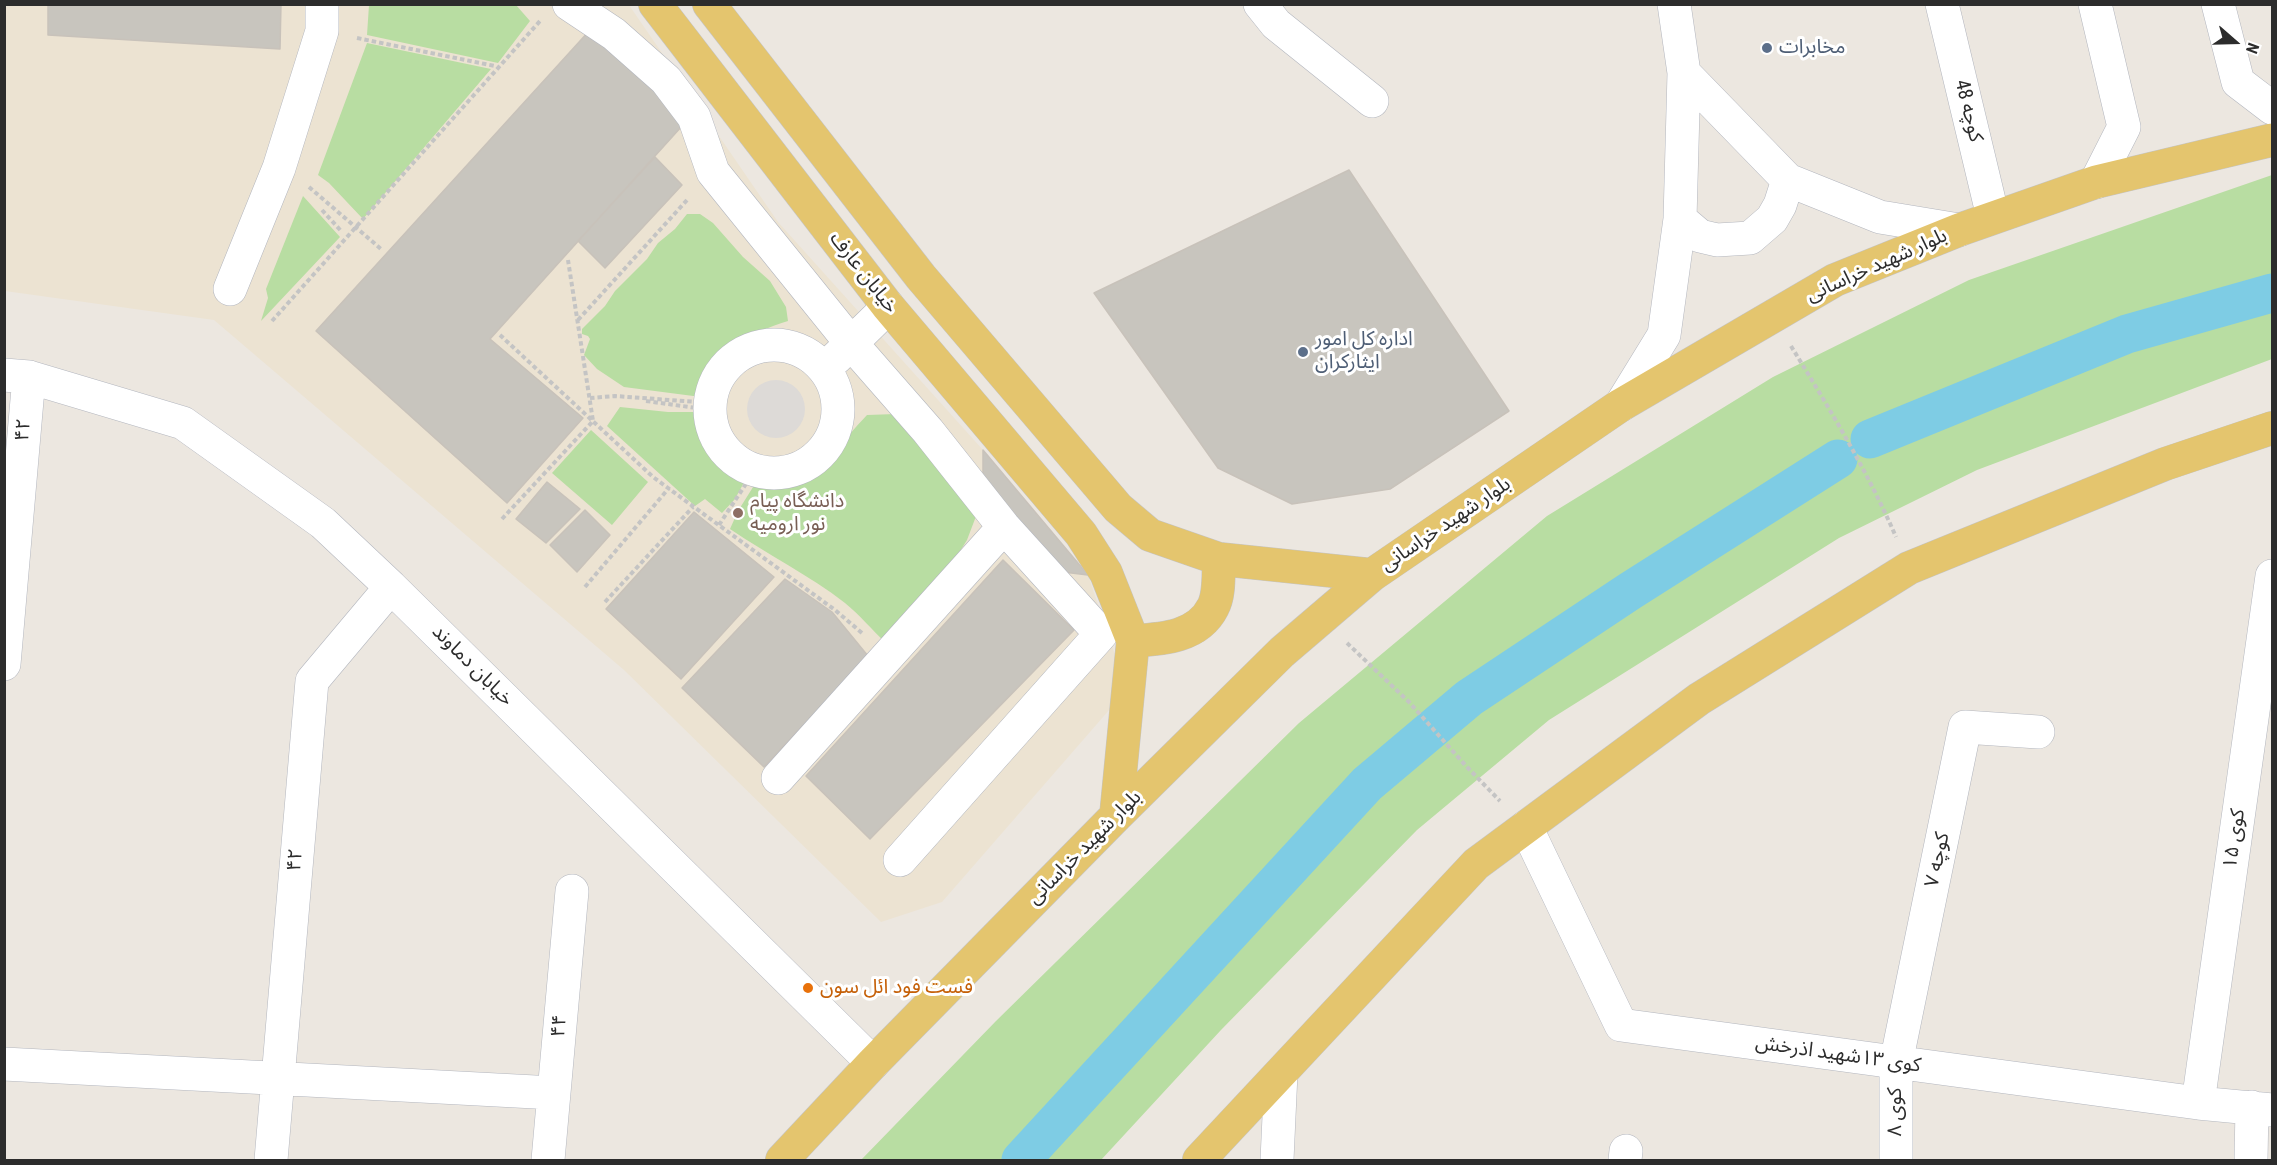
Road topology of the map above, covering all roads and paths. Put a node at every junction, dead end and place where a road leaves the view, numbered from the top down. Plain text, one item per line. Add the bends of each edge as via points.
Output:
1 (655, 4) edge
2 (709, 4) edge
3 (1260, 4) edge
4 (1674, 4) edge
5 (1942, 4) edge
6 (2096, 4) edge
7 (2218, 4) edge
8 (557, 9) edge
9 (322, 18) edge
10 (369, 40) dead end
11 (483, 63) junction
12 (495, 66) dead end
13 (1684, 73) junction
14 (1372, 101) dead end
15 (2272, 108) edge
16 (2272, 140) edge
17 (281, 163) junction
18 (713, 172) junction
19 (1788, 180) junction
20 (2096, 182) junction
21 (322, 210) dead end
22 (1993, 217) junction
23 (1680, 219) junction
24 (355, 228) junction
25 (1959, 230) junction
26 (342, 232) dead end
27 (381, 249) dead end
28 (568, 260) dead end
29 (230, 289) dead end
30 (887, 304) junction
31 (1772, 315) junction
32 (272, 321) dead end
33 (578, 321) junction
34 (500, 335) dead end
35 (851, 343) junction
36 (824, 369) junction
37 (17, 376) edge
38 (590, 398) junction
39 (1621, 405) junction
40 (711, 406) junction
41 (593, 421) junction
42 (2272, 428) edge
43 (755, 470) junction
44 (669, 488) junction
45 (693, 507) junction
46 (502, 519) dead end
47 (719, 525) junction
48 (1004, 527) junction
49 (1219, 559) junction
50 (1909, 568) junction
51 (1372, 575) junction
52 (2272, 576) edge
53 (391, 587) junction
54 (585, 587) dead end
55 (605, 602) dead end
56 (836, 610) dead end
57 (1321, 618) junction
58 (1133, 640) junction
59 (4, 664) edge
60 (2038, 732) dead end
61 (778, 778) dead end
62 (1116, 816) junction
63 (1526, 827) junction
64 (900, 860) dead end
65 (572, 891) dead end
66 (873, 1063) junction
67 (1896, 1063) junction
68 (4, 1064) edge
69 (1281, 1073) junction
70 (276, 1079) junction
71 (554, 1093) junction
72 (2198, 1103) junction
73 (2262, 1108) edge
74 (271, 1161) edge
75 (548, 1161) edge
76 (782, 1161) edge
77 (1199, 1161) edge
78 (1277, 1161) edge
79 (1896, 1161) edge
80 (2251, 1161) edge

1 - 30 main road, خیابان عارف
2 - 49 main road via 921,277 1118,507 1150,535
3 - 14 street via 1276,24
4 - 13 street
5 - 22 street, کوچه 48
6 - 20 street via 2124,127
7 - 15 street via 2238,82
8 - 18 street via 614,34 666,80 694,117
8 - 24 path
9 - 11 path
9 - 17 street
10 - 11 path
11 - 12 path
13 - 19 street
13 - 23 street
16 - 20 main road, بلوار شهید خراسانی
17 - 24 path
17 - 29 street
18 - 33 path
18 - 35 street
19 - 23 street via 1772,219 1750,238 1717,240 1700,236
19 - 25 street via 1880,217
20 - 22 main road, بلوار شهید خراسانی
21 - 26 path
22 - 25 main road, بلوار شهید خراسانی
23 - 39 street via 1664,335
24 - 27 path
24 - 32 path
25 - 31 main road, بلوار شهید خراسانی via 1835,279
28 - 33 path
30 - 35 street
30 - 58 main road, خیابان عارف via 1081,534 1106,573
31 - 39 main road, بلوار شهید خراسانی
31 - 50 path via 1876,492
33 - 38 path
34 - 41 path
35 - 36 street
35 - 48 street
36 - 40 street via 803,352 783,345 762,346 725,367 714,385
36 - 43 street via 838,402 837,423 829,442 815,459 796,469 776,473
37 - 53 street, خیابان دماوند via 183,423 323,523
37 - 59 street, ۴۲
38 - 40 path via 615,396
38 - 41 path
39 - 51 main road, بلوار شهید خراسانی
40 - 43 street via 712,427 722,446 736,461
41 - 44 path
41 - 46 path
42 - 50 main road via 2165,464
43 - 47 path
44 - 45 path
44 - 54 path
45 - 47 path
45 - 55 path
47 - 56 path
48 - 61 street
48 - 64 street via 1101,634
49 - 51 main road
49 - 58 main road via 1214,607 1198,624 1182,634 1162,639
50 - 63 main road via 1699,699
51 - 57 main road, بلوار شهید خراسانی
52 - 72 street, کوی ۱۵
53 - 66 street, خیابان دماوند
53 - 70 street, ۴۲ via 312,681
57 - 62 main road, بلوار شهید خراسانی via 1282,651
57 - 63 path via 1409,702
58 - 62 main road
60 - 67 street, کوچه ۷ via 1965,727
62 - 66 main road, بلوار شهید خراسانی
63 - 67 street, کوی ۱۳شهید اذرخش via 1621,1025
63 - 69 main road via 1476,864
65 - 71 street, ۴۴
66 - 76 main road, بلوار شهید خراسانی
67 - 72 street, کوی ۱۳شهید اذرخش
67 - 79 street, کوی ۸
68 - 70 street
69 - 77 main road
69 - 78 street
70 - 71 street
70 - 74 street, ۴۲
71 - 75 street, ۴۴
72 - 73 street, کوی ۱۳شهید اذرخش
73 - 80 street

